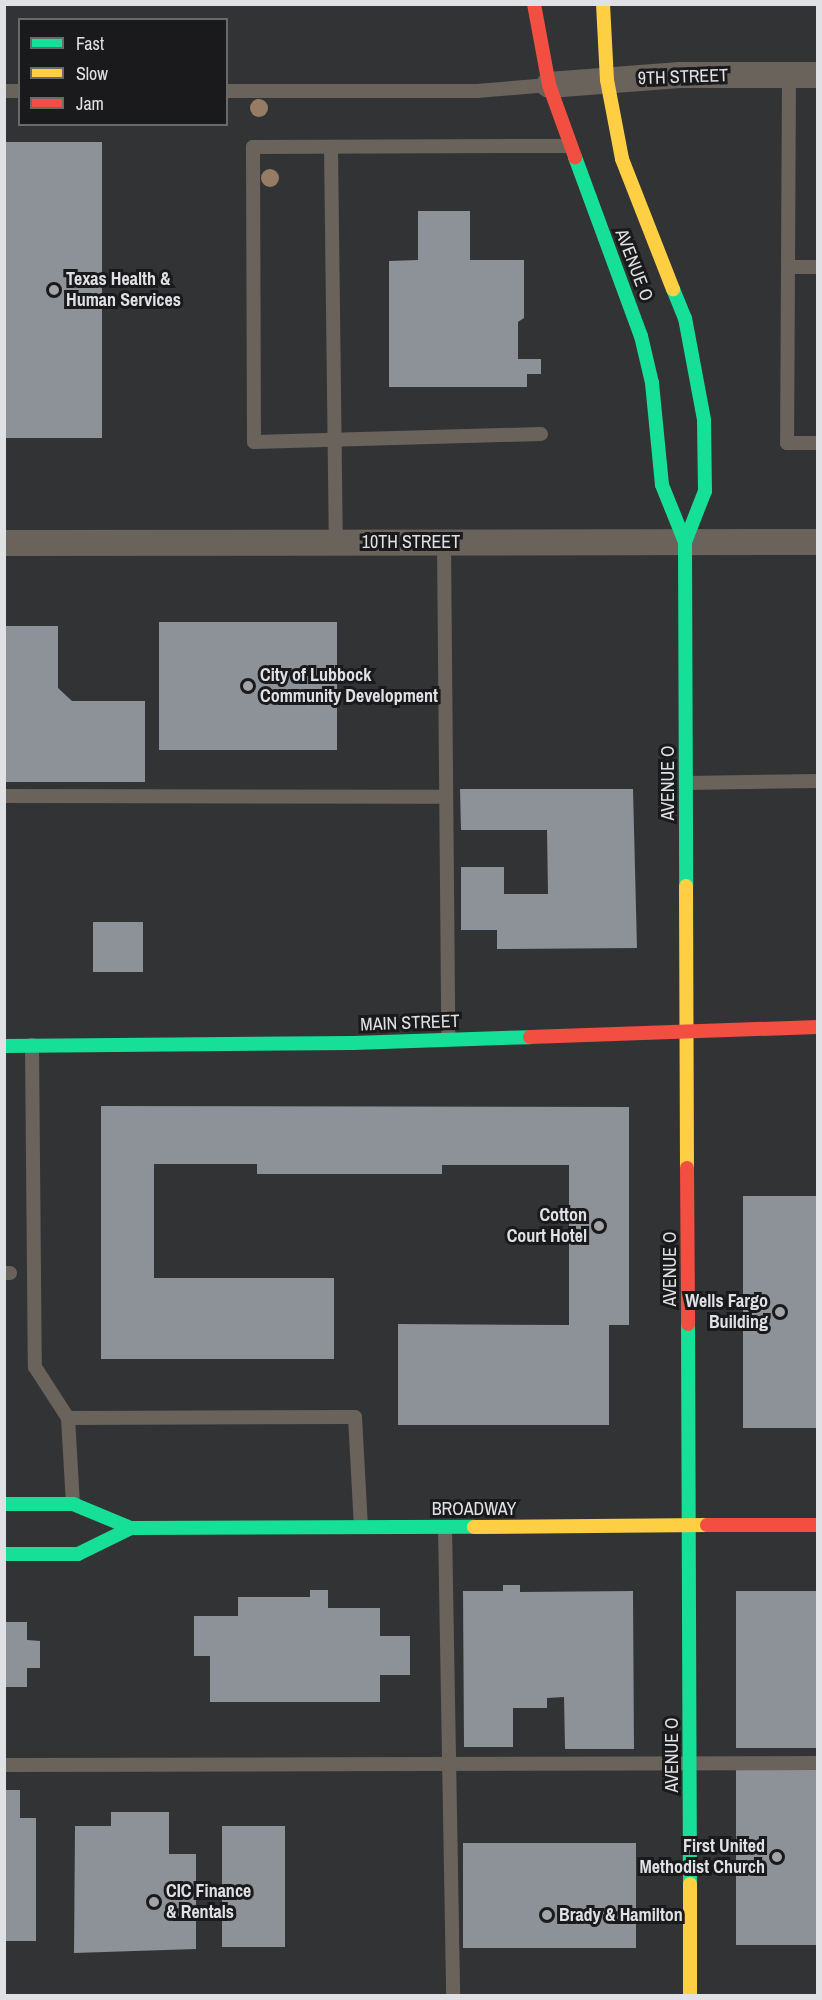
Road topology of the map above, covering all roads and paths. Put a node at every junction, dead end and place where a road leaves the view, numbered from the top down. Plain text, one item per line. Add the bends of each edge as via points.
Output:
1 (534, 4) edge
2 (603, 4) edge
3 (789, 75) junction
4 (818, 75) edge
5 (607, 80) junction
6 (549, 85) junction
7 (228, 90) edge
8 (569, 146) junction
9 (331, 147) junction
10 (788, 267) junction
11 (818, 267) edge
12 (541, 434) dead end
13 (334, 442) junction
14 (818, 443) edge
15 (336, 542) junction
16 (444, 542) junction
17 (685, 542) junction
18 (818, 542) edge
19 (4, 543) edge
20 (818, 782) edge
21 (686, 783) junction
22 (4, 796) edge
23 (446, 797) junction
24 (818, 1027) edge
25 (688, 1030) junction
26 (448, 1039) junction
27 (33, 1045) junction
28 (4, 1046) edge
29 (68, 1418) junction
30 (4, 1504) edge
31 (73, 1504) junction
32 (818, 1525) edge
33 (690, 1526) junction
34 (361, 1527) junction
35 (445, 1527) junction
36 (131, 1528) junction
37 (4, 1554) edge
38 (818, 1763) edge
39 (450, 1764) junction
40 (4, 1765) edge
41 (690, 1765) junction
42 (453, 1995) edge
43 (690, 1995) edge

1 - 6 street, AVENUE O
2 - 5 street, AVENUE O
3 - 4 street, 9TH STREET
3 - 5 street, 9TH STREET
3 - 10 lane
5 - 6 street, 9TH STREET
5 - 17 street, AVENUE O via 622,159 670,276 695,364 704,420 705,491
6 - 7 lane via 477,90
6 - 8 street, AVENUE O
8 - 9 lane
8 - 17 street, AVENUE O via 641,336 652,383 663,485
9 - 13 lane
9 - 13 lane via 253,147 254,442
10 - 11 lane
10 - 14 lane via 787,443
12 - 13 lane
13 - 15 lane
15 - 16 street, 10TH STREET
15 - 19 street, 10TH STREET
16 - 17 street, 10TH STREET
16 - 23 lane
17 - 18 street, 10TH STREET
17 - 21 street, AVENUE O
20 - 21 lane
21 - 25 street, AVENUE O
22 - 23 lane
23 - 26 lane
24 - 25 street, MAIN STREET
25 - 26 street, MAIN STREET
25 - 33 street, AVENUE O
26 - 27 street, MAIN STREET
27 - 28 street, MAIN STREET
27 - 29 lane via 34,1366
29 - 31 lane
29 - 34 lane via 355,1417
30 - 31 street, BROADWAY
31 - 36 street, BROADWAY
32 - 33 street, BROADWAY
33 - 35 street, BROADWAY
33 - 41 street, AVENUE O
34 - 35 street, BROADWAY
34 - 36 street, BROADWAY
35 - 39 lane
36 - 37 street, BROADWAY via 78,1554
38 - 41 lane
39 - 40 lane
39 - 41 lane
39 - 42 lane
41 - 43 street, AVENUE O

